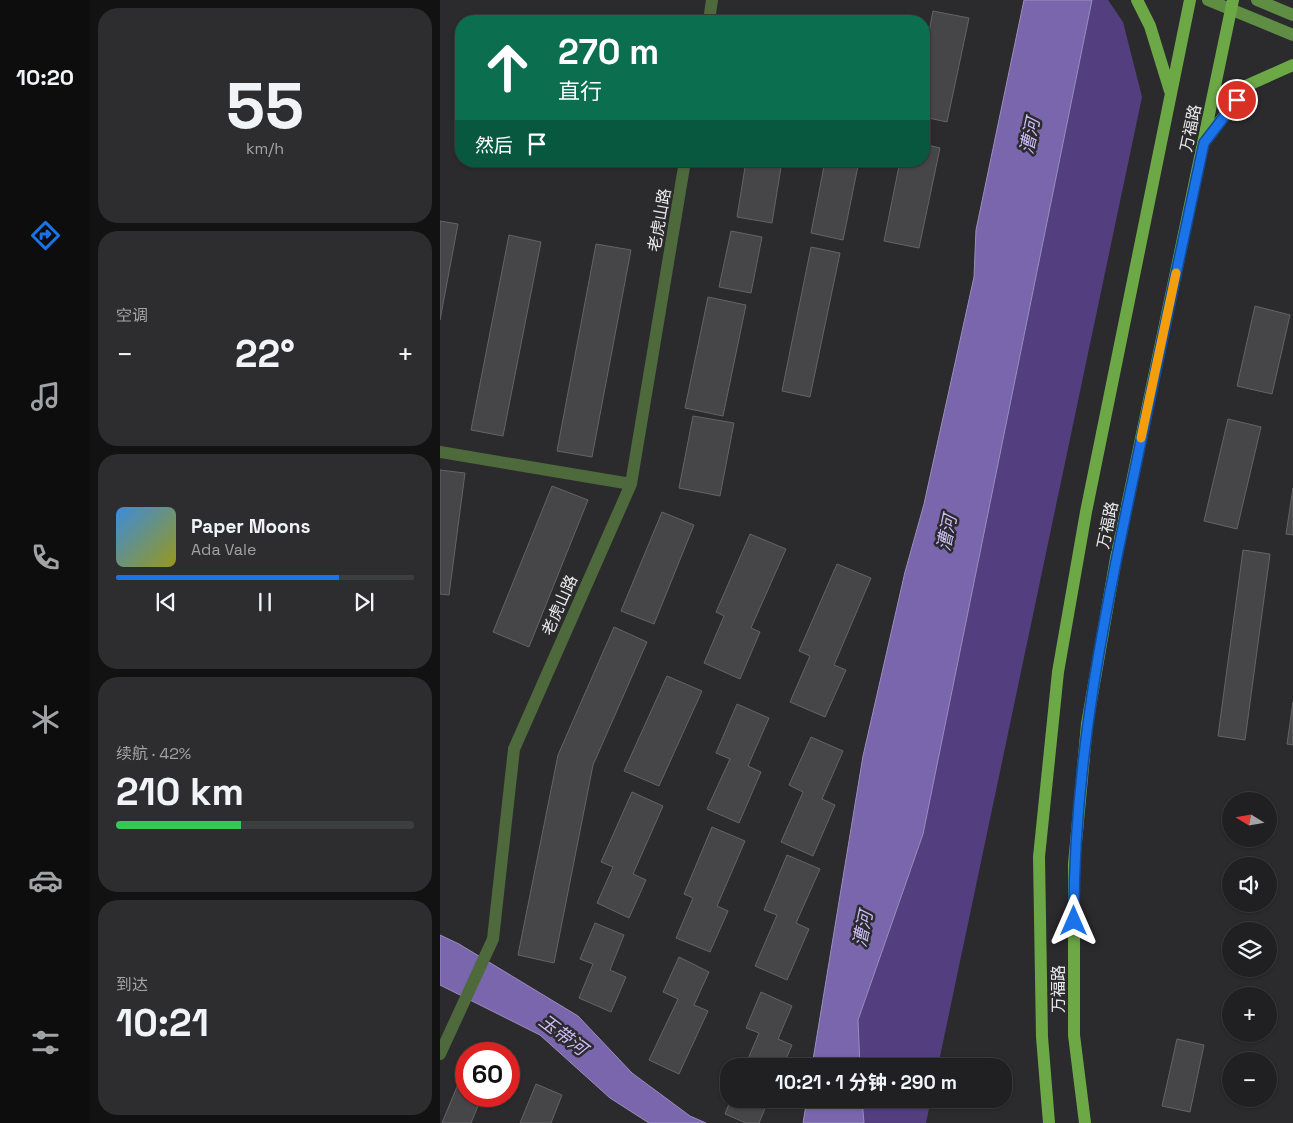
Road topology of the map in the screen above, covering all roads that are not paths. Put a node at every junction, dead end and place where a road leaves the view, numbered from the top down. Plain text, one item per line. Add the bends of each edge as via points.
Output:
1 (712, 0) edge
2 (1137, 0) edge
3 (1190, 0) edge
4 (1208, 0) edge
5 (1257, 0) edge
6 (1232, 5) edge
7 (710, 15) edge
8 (1293, 15) edge
9 (1293, 35) edge
10 (1293, 66) edge
11 (1171, 94) junction
12 (1204, 143) junction
13 (684, 167) edge
14 (440, 452) edge
15 (631, 484) junction
16 (440, 1054) edge
17 (1049, 1123) edge
18 (1084, 1123) edge

1 - 7 street
2 - 11 main road via 1150,26
3 - 11 main road, 万福路
4 - 6 main road
5 - 8 main road
6 - 9 main road
6 - 12 main road, 万福路
10 - 12 main road via 1248,85
11 - 17 main road, 万福路 via 1086,512 1058,672 1039,857 1042,1037
12 - 18 main road, 万福路 via 1116,558 1087,724 1074,864 1074,1035
13 - 15 street, 老虎山路
14 - 15 street
15 - 16 street, 老虎山路 via 514,749 493,939

